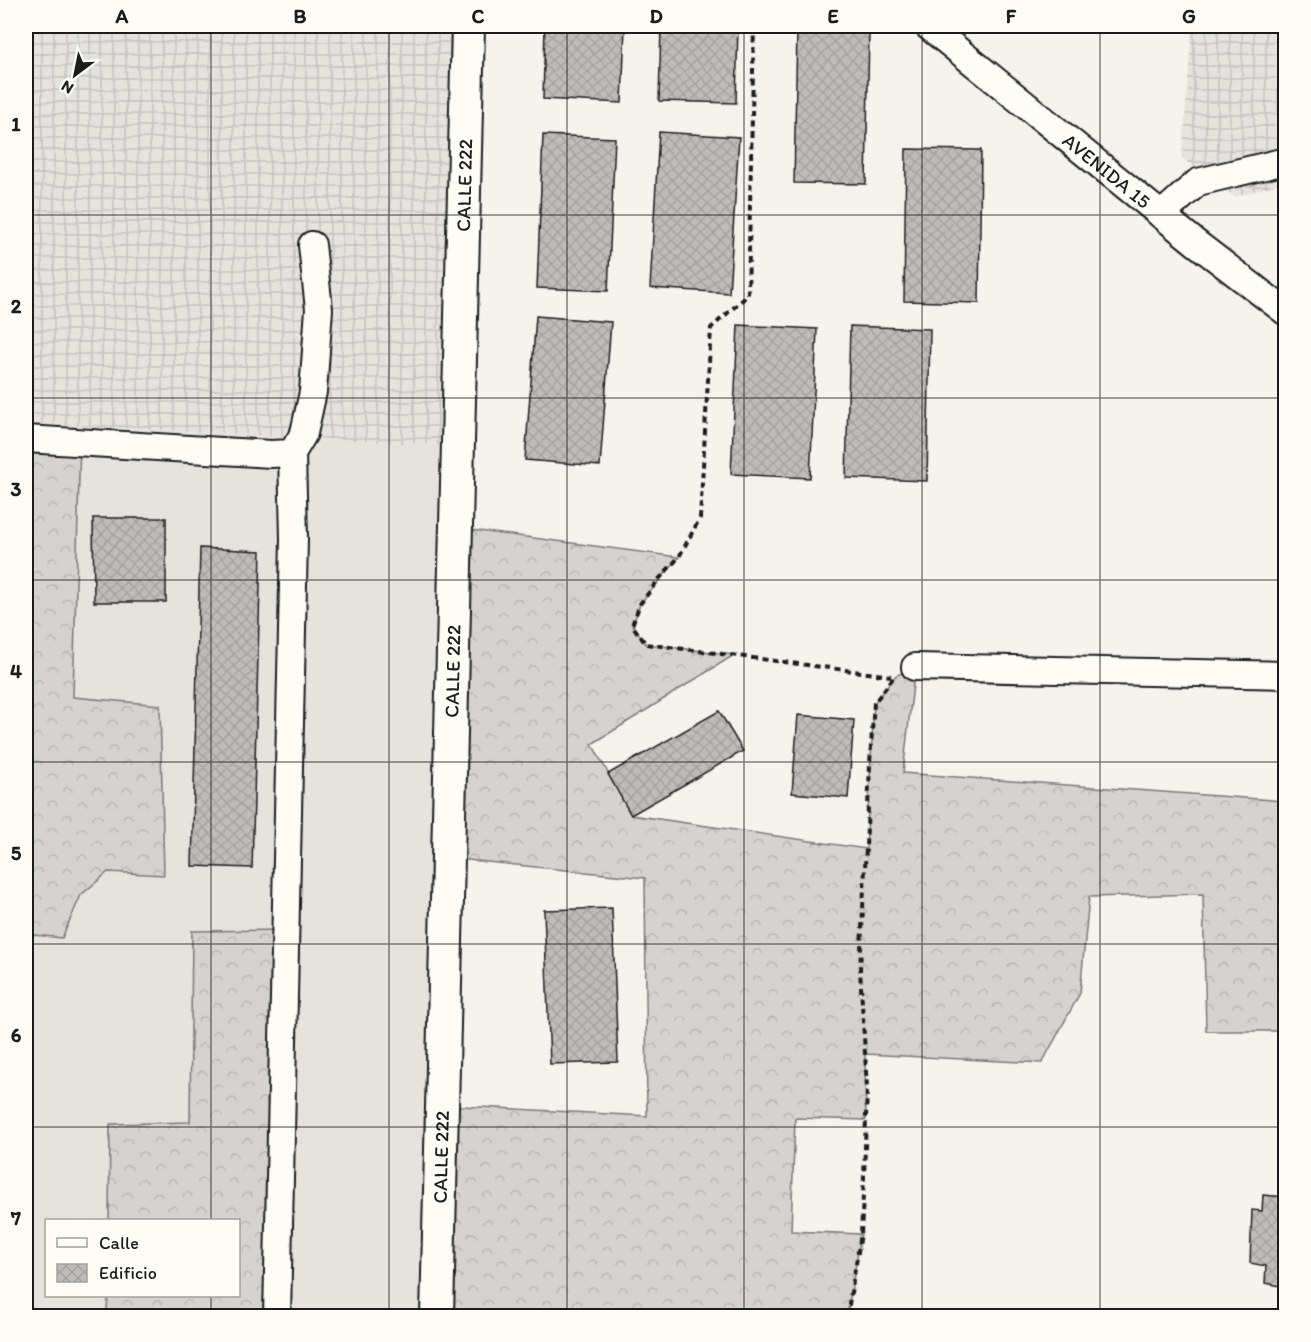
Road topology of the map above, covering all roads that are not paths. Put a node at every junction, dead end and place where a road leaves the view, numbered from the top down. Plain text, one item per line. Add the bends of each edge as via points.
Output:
1 (468, 26) edge
2 (928, 26) edge
3 (1286, 160) edge
4 (1161, 215) junction
5 (312, 245) dead end
6 (1286, 312) edge
7 (26, 439) edge
8 (292, 453) junction
9 (915, 666) dead end
10 (1286, 675) edge
11 (277, 1317) edge
12 (437, 1317) edge

1 - 12 main road, CALLE 222
2 - 4 street, AVENIDA 15
3 - 4 street via 1198,182
4 - 6 street, AVENIDA 15
5 - 8 street via 319,309 313,392 304,433
7 - 8 street
8 - 11 street
9 - 10 street

